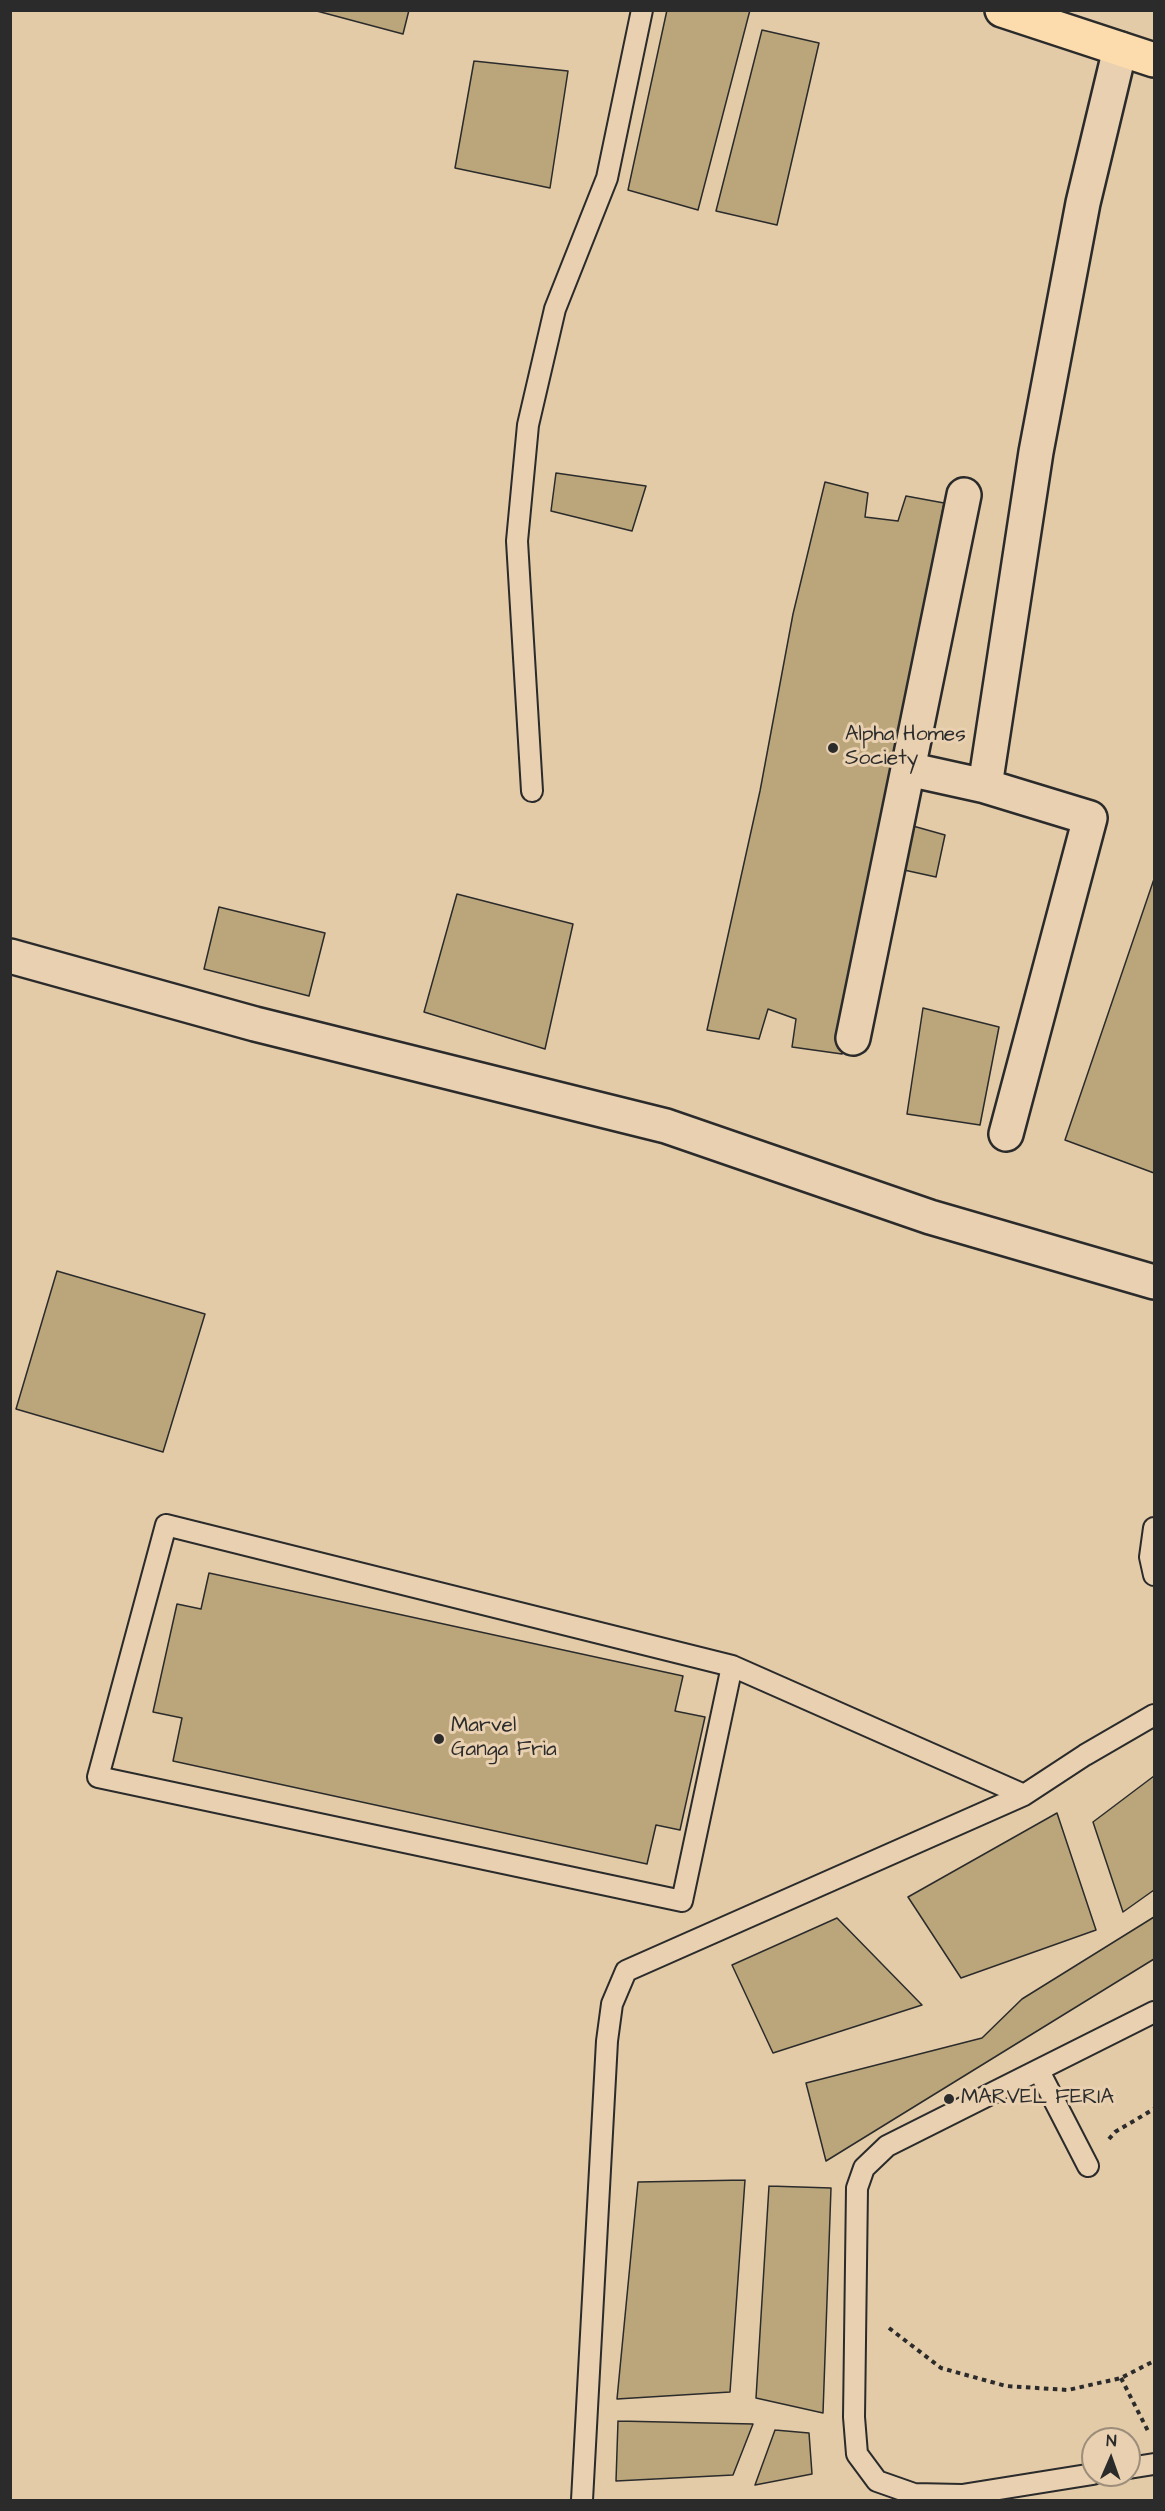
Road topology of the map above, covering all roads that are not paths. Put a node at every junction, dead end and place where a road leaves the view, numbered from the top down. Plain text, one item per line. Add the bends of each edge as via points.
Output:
1 (642, 10) edge
2 (1002, 10) edge
3 (1120, 49) junction
4 (1155, 60) edge
5 (964, 495) dead end
6 (908, 769) junction
7 (985, 786) junction
8 (532, 791) dead end
9 (10, 956) edge
10 (853, 1038) dead end
11 (1006, 1134) dead end
12 (1155, 1282) edge
13 (1155, 1528) edge
14 (1155, 1575) edge
15 (732, 1666) junction
16 (1155, 1715) edge
17 (1024, 1795) junction
18 (1155, 2012) edge
19 (1039, 2071) junction
20 (1088, 2166) road end
21 (1081, 2476) edge
22 (582, 2500) edge

1 - 8 lane via 607,178 555,309 528,425 518,540
2 - 3 main road
3 - 4 main road
3 - 7 street via 1083,203 1036,452
5 - 6 street
6 - 7 street
6 - 10 street
7 - 11 street via 1090,818
9 - 12 street via 255,1024 666,1126 930,1217
13 - 14 lane via 1150,1557
15 - 15 lane via 166,1525 98,1777 682,1901
15 - 17 lane
16 - 17 lane
17 - 22 lane via 626,1971 612,2004 607,2041
18 - 19 lane
19 - 20 lane
19 - 21 lane via 887,2146 864,2168 857,2188 857,2454 877,2481 914,2494 962,2495

